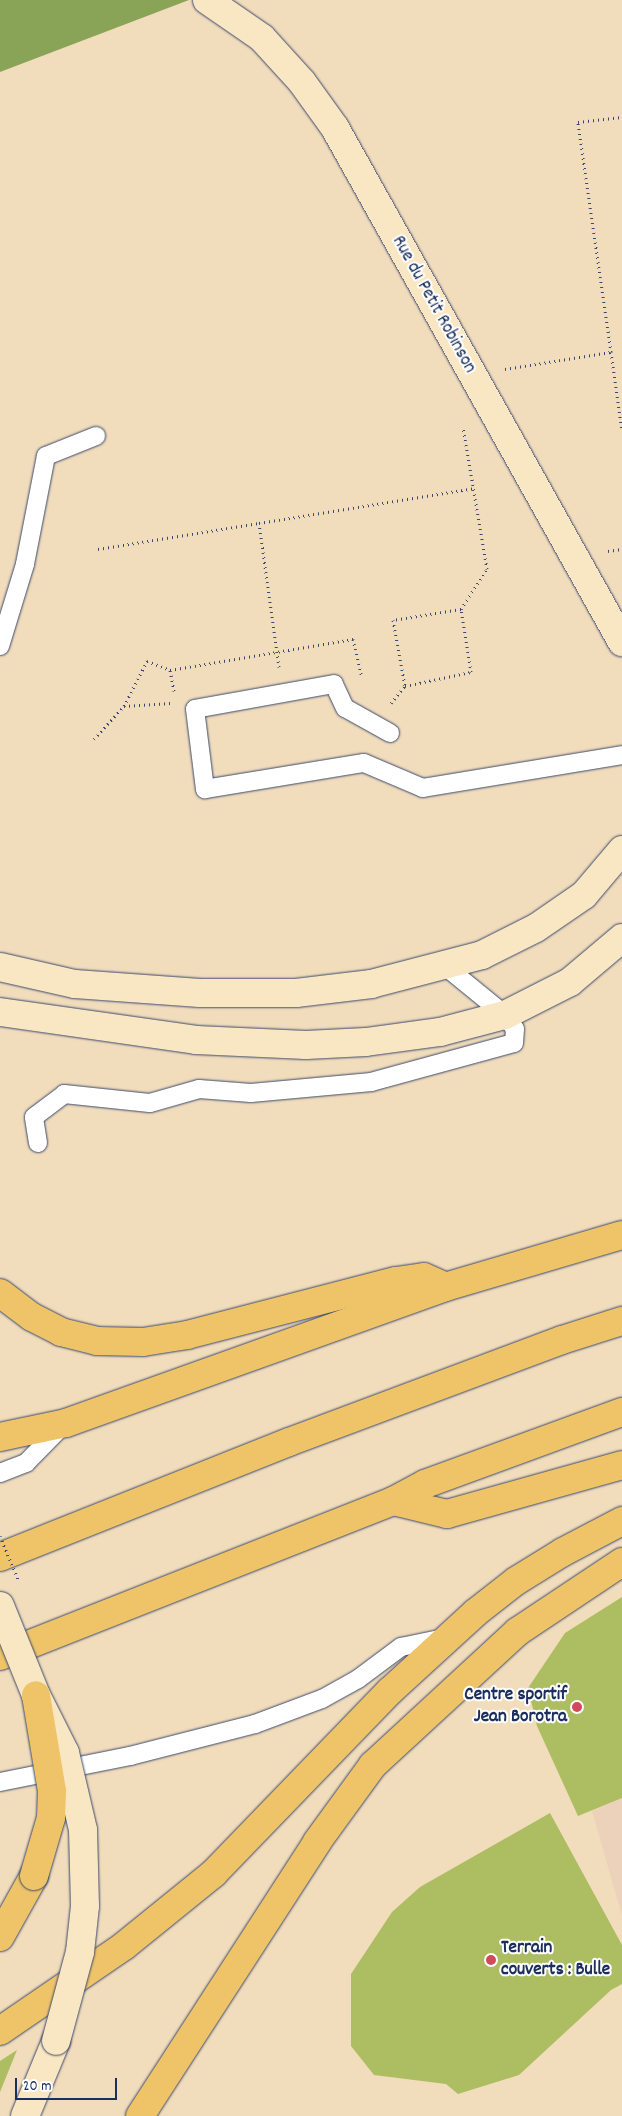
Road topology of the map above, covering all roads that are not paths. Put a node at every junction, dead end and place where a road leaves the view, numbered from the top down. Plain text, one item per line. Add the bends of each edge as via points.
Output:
1 (207, 0) edge
2 (96, 436) dead end
3 (622, 642) edge
4 (0, 646) edge
5 (390, 732) dead end
6 (622, 755) edge
7 (622, 850) edge
8 (622, 938) edge
9 (445, 966) junction
10 (0, 967) edge
11 (0, 1012) edge
12 (505, 1015) junction
13 (38, 1143) dead end
14 (622, 1235) edge
15 (445, 1287) junction
16 (0, 1293) edge
17 (622, 1321) edge
18 (622, 1412) edge
19 (66, 1423) junction
20 (0, 1437) edge
21 (622, 1465) edge
22 (0, 1473) edge
23 (394, 1501) junction
24 (622, 1521) edge
25 (0, 1557) edge
26 (622, 1562) edge
27 (0, 1606) edge
28 (447, 1638) junction
29 (0, 1656) edge
30 (36, 1695) junction
31 (0, 1782) edge
32 (0, 1938) edge
33 (0, 2031) edge
34 (25, 2116) edge
35 (140, 2116) edge

1 - 3 main road, Rue du Petit Robinson via 262,38 302,82 335,128
2 - 4 lane via 46,456 26,564
5 - 6 lane via 345,708 334,684 195,709 205,788 364,763 423,788
7 - 9 main road via 584,895 536,928 482,955
8 - 12 main road via 570,982
9 - 10 main road via 371,984 296,993 200,993 75,984
9 - 12 lane
11 - 12 main road via 196,1040 306,1044 366,1042 440,1032
12 - 13 lane via 515,1029 514,1043 371,1082 251,1093 199,1089 150,1103 64,1094 34,1117
14 - 15 highway
15 - 16 highway via 424,1277 396,1281 187,1335 143,1342 97,1341 61,1332 32,1317
15 - 19 highway
17 - 25 highway via 298,1438
18 - 23 highway via 425,1484
19 - 20 highway
19 - 22 lane via 26,1462
21 - 23 highway via 447,1514
23 - 29 highway
24 - 28 highway via 516,1581
26 - 35 highway via 517,1632 373,1765 317,1842
27 - 30 main road, bridge
28 - 31 lane via 401,1647 343,1687 272,1718 130,1756
28 - 33 highway via 390,1691 214,1873 131,1940
30 - 32 highway, bridge via 52,1791 51,1818 34,1876
30 - 34 main road, bridge via 65,1753 83,1830 85,1906 80,1952 56,2041

